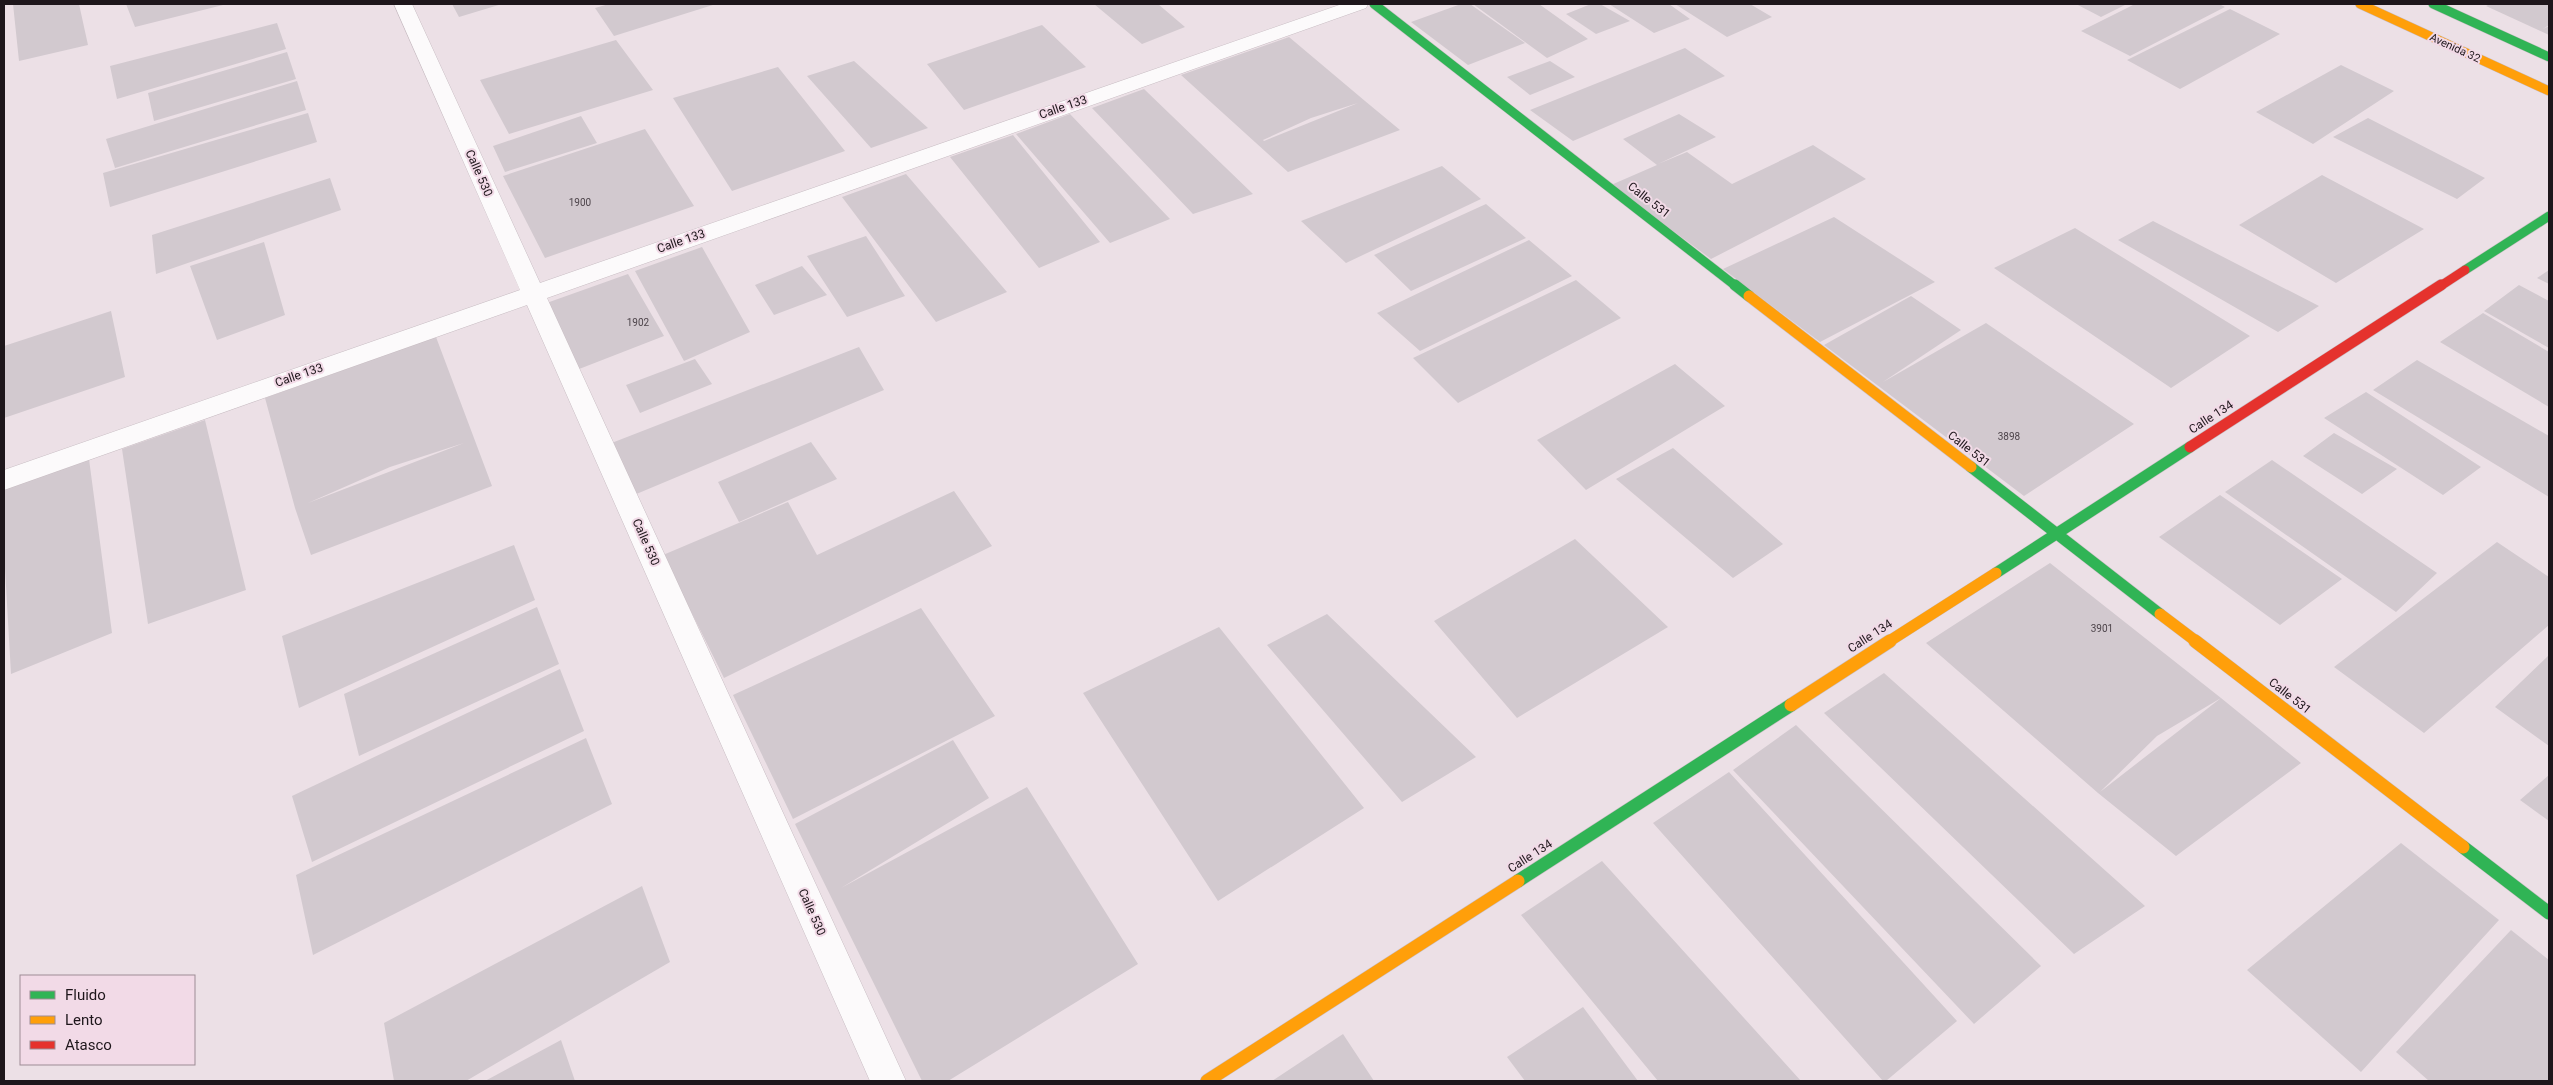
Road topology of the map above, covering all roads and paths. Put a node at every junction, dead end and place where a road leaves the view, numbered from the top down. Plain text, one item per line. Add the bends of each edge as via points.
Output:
1 (403, 4) edge
2 (1359, 4) edge
3 (1374, 4) edge
4 (2360, 4) edge
5 (2432, 4) edge
6 (2549, 57) edge
7 (2549, 91) edge
8 (2549, 216) edge
9 (533, 292) junction
10 (4, 480) edge
11 (2056, 533) junction
12 (2549, 913) edge
13 (888, 1081) edge
14 (1207, 1081) edge

1 - 9 street, Calle 530
2 - 9 street, Calle 133
3 - 11 street, Calle 531
4 - 7 street, Avenida 32
5 - 6 street
8 - 11 street, Calle 134
9 - 10 street, Calle 133
9 - 13 street, Calle 530
11 - 12 street, Calle 531
11 - 14 street, Calle 134

